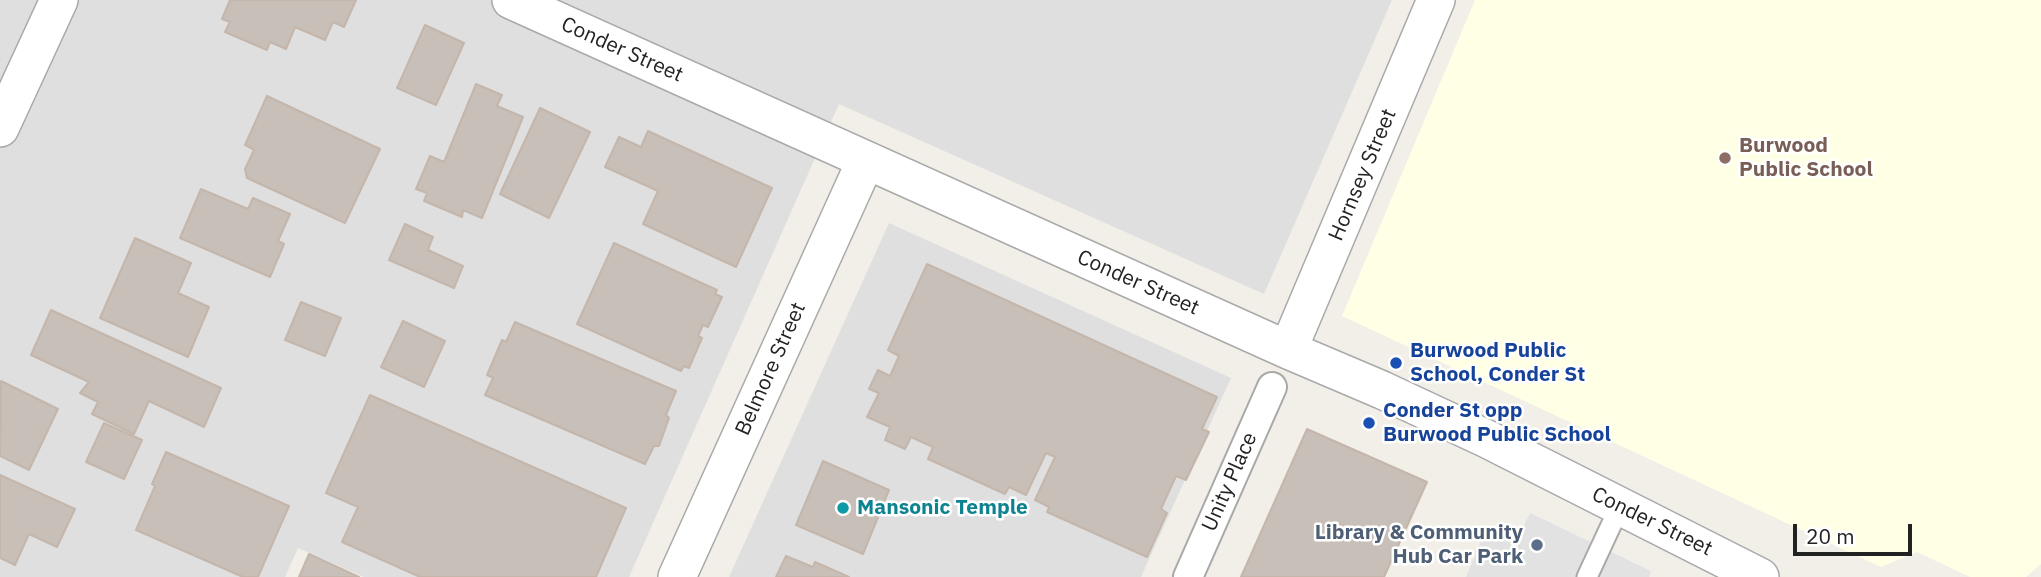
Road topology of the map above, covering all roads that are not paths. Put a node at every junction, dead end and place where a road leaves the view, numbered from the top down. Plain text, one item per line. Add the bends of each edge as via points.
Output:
1 (59, 0) edge
2 (511, 0) edge
3 (1436, 0) edge
4 (0, 128) edge
5 (866, 160) junction
6 (1288, 350) junction
7 (1272, 387) dead end
8 (1620, 506) junction
9 (677, 577) edge
10 (1188, 577) edge
11 (1587, 577) edge
12 (1760, 577) edge

1 - 4 street
2 - 5 street, Conder Street
3 - 6 street, Hornsey Street
5 - 6 street, Conder Street
5 - 9 street, Belmore Street
6 - 8 street, Conder Street via 1487,439
7 - 10 street, Unity Place
8 - 11 lane
8 - 12 street, Conder Street

